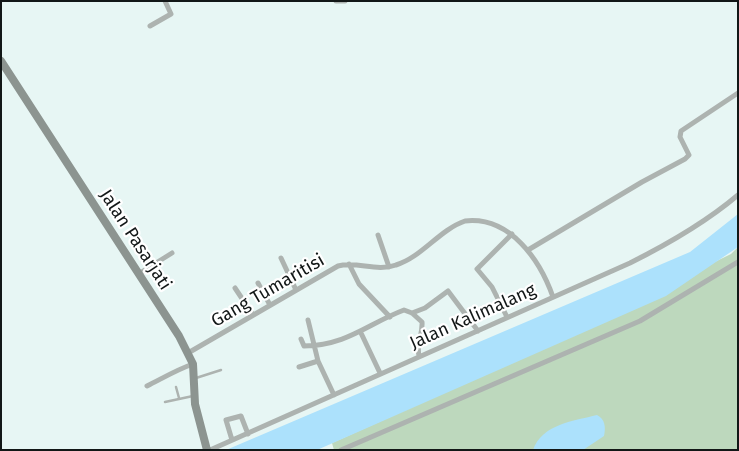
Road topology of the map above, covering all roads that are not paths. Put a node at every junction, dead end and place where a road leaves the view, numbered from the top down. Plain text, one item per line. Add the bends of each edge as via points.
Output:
1 (165, 1) edge
2 (336, 1) edge
3 (345, 1) edge
4 (150, 26) dead end
5 (1, 61) edge
6 (738, 93) edge
7 (738, 195) edge
8 (512, 234) junction
9 (378, 235) dead end
10 (528, 250) junction
11 (172, 253) dead end
12 (281, 258) dead end
13 (738, 262) edge
14 (349, 264) junction
15 (389, 266) junction
16 (140, 273) junction
17 (258, 283) dead end
18 (234, 288) dead end
19 (296, 290) junction
20 (552, 297) junction
21 (270, 305) junction
22 (412, 313) junction
23 (253, 315) junction
24 (390, 317) junction
25 (507, 317) junction
26 (308, 320) dead end
27 (478, 331) junction
28 (361, 332) junction
29 (301, 339) dead end
30 (314, 345) junction
31 (188, 353) junction
32 (419, 356) junction
33 (318, 361) junction
34 (193, 364) junction
35 (298, 367) dead end
36 (221, 370) dead end
37 (380, 373) junction
38 (195, 378) junction
39 (147, 386) dead end
40 (176, 387) dead end
41 (334, 395) junction
42 (195, 396) junction
43 (179, 398) junction
44 (165, 402) dead end
45 (248, 434) junction
46 (232, 440) junction
47 (209, 450) edge
48 (340, 450) edge

1 - 4 street via 171,14
2 - 3 street
5 - 16 main road, Jalan Pasarjati
6 - 10 street via 682,131 680,137 689,152 685,159
7 - 20 street, Jalan Kalimalang via 676,240
8 - 10 street, Gang Tumaritisi
8 - 15 street, Gang Tumaritisi via 477,221 462,221 404,262
8 - 25 street via 477,269 492,287
9 - 15 street
10 - 20 street, Gang Tumaritisi via 543,272
11 - 16 street
12 - 19 street
13 - 48 street via 640,321
14 - 15 street, Gang Tumaritisi via 370,268
14 - 19 street, Gang Tumaritisi via 338,266
14 - 24 street via 359,284
16 - 31 main road, Jalan Pasarjati
17 - 21 street
18 - 23 street
19 - 21 street, Gang Tumaritisi
20 - 25 street, Jalan Kalimalang
21 - 23 street, Gang Tumaritisi
22 - 24 street via 404,310
22 - 27 street via 448,292
22 - 32 street via 422,322 417,347
23 - 31 street, Gang Tumaritisi
24 - 28 street
25 - 27 street, Jalan Kalimalang
26 - 30 street
27 - 32 street, Jalan Kalimalang
28 - 30 street
28 - 37 street
29 - 30 street via 303,345
30 - 33 street
31 - 34 main road, Jalan Pasarjati
32 - 37 street, Jalan Kalimalang
33 - 35 street
33 - 41 street
34 - 38 main road, Jalan Pasarjati
34 - 39 street
36 - 38 lane
37 - 41 street, Jalan Kalimalang
38 - 42 main road, Jalan Pasarjati
40 - 43 lane
41 - 45 street, Jalan Kalimalang
42 - 43 lane
42 - 47 main road, Jalan Pasarjati via 198,422
43 - 44 lane
45 - 46 street, Jalan Kalimalang
45 - 46 street via 241,416 226,420
46 - 47 street, Jalan Kalimalang

